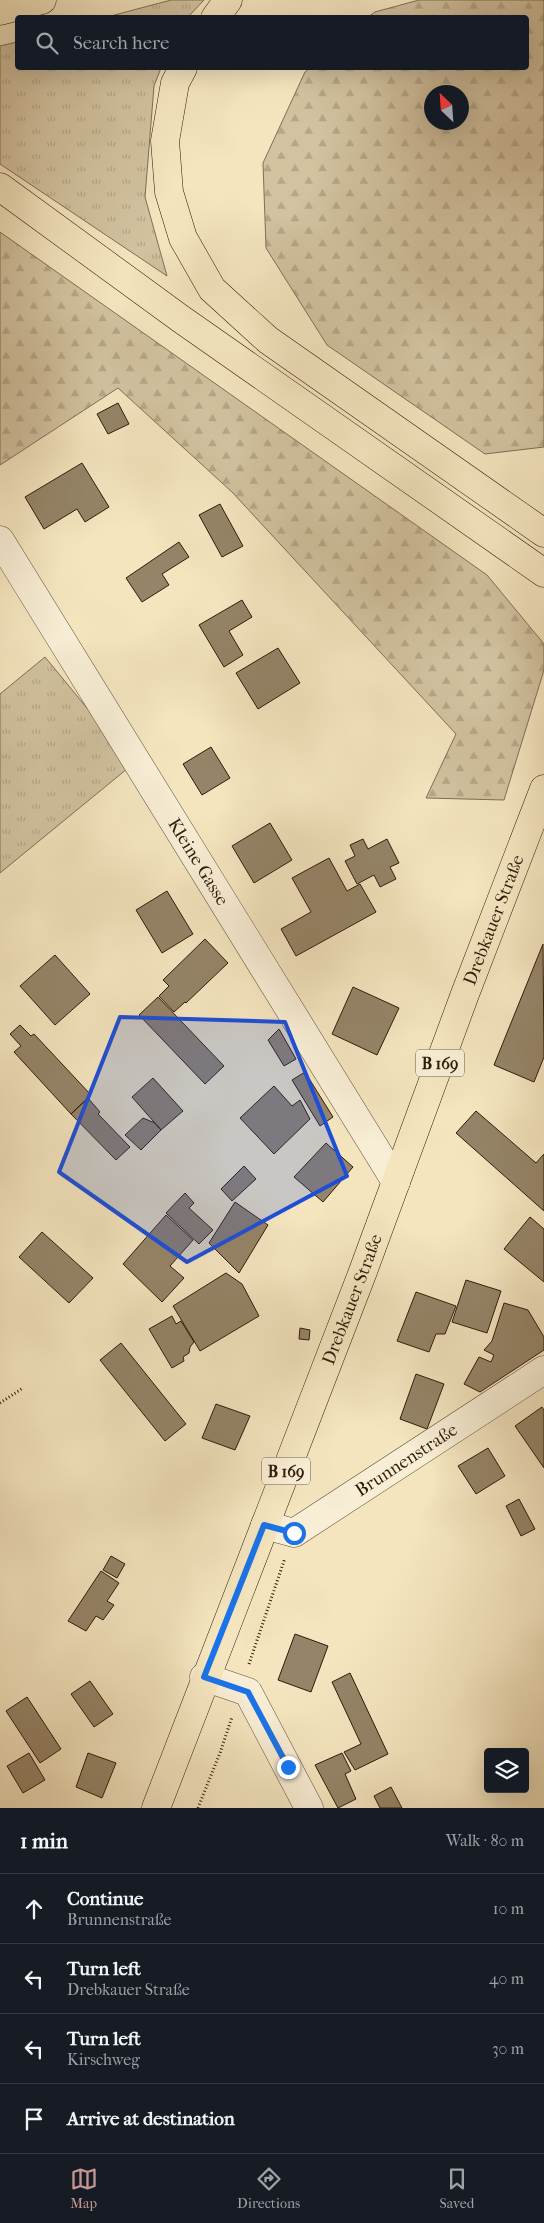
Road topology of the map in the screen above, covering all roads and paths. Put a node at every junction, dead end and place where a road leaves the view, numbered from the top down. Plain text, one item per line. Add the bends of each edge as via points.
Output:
1 (42, 0) edge
2 (228, 0) edge
3 (0, 11) edge
4 (216, 15) edge
5 (182, 70) edge
6 (0, 187) edge
7 (544, 533) edge
8 (0, 540) edge
9 (544, 573) edge
10 (544, 789) edge
11 (396, 1182) junction
12 (544, 1370) edge
13 (23, 1388) dead end
14 (0, 1403) edge
15 (264, 1525) junction
16 (204, 1677) junction
17 (156, 1808) edge
18 (309, 1808) edge

1 - 3 main road
2 - 4 main road
5 - 7 main road via 175,84 165,141 169,192 183,238 212,290 268,340
6 - 9 main road via 174,314
8 - 11 street, Kleine Gasse
10 - 11 main road, Drebkauer Straße / B 169
11 - 15 main road, Drebkauer Straße / B 169
12 - 15 street, Brunnenstraße via 294,1533
13 - 14 path
15 - 16 main road, Drebkauer Straße / B 169
16 - 17 main road, Drebkauer Straße / B 169
16 - 18 street via 248,1692

